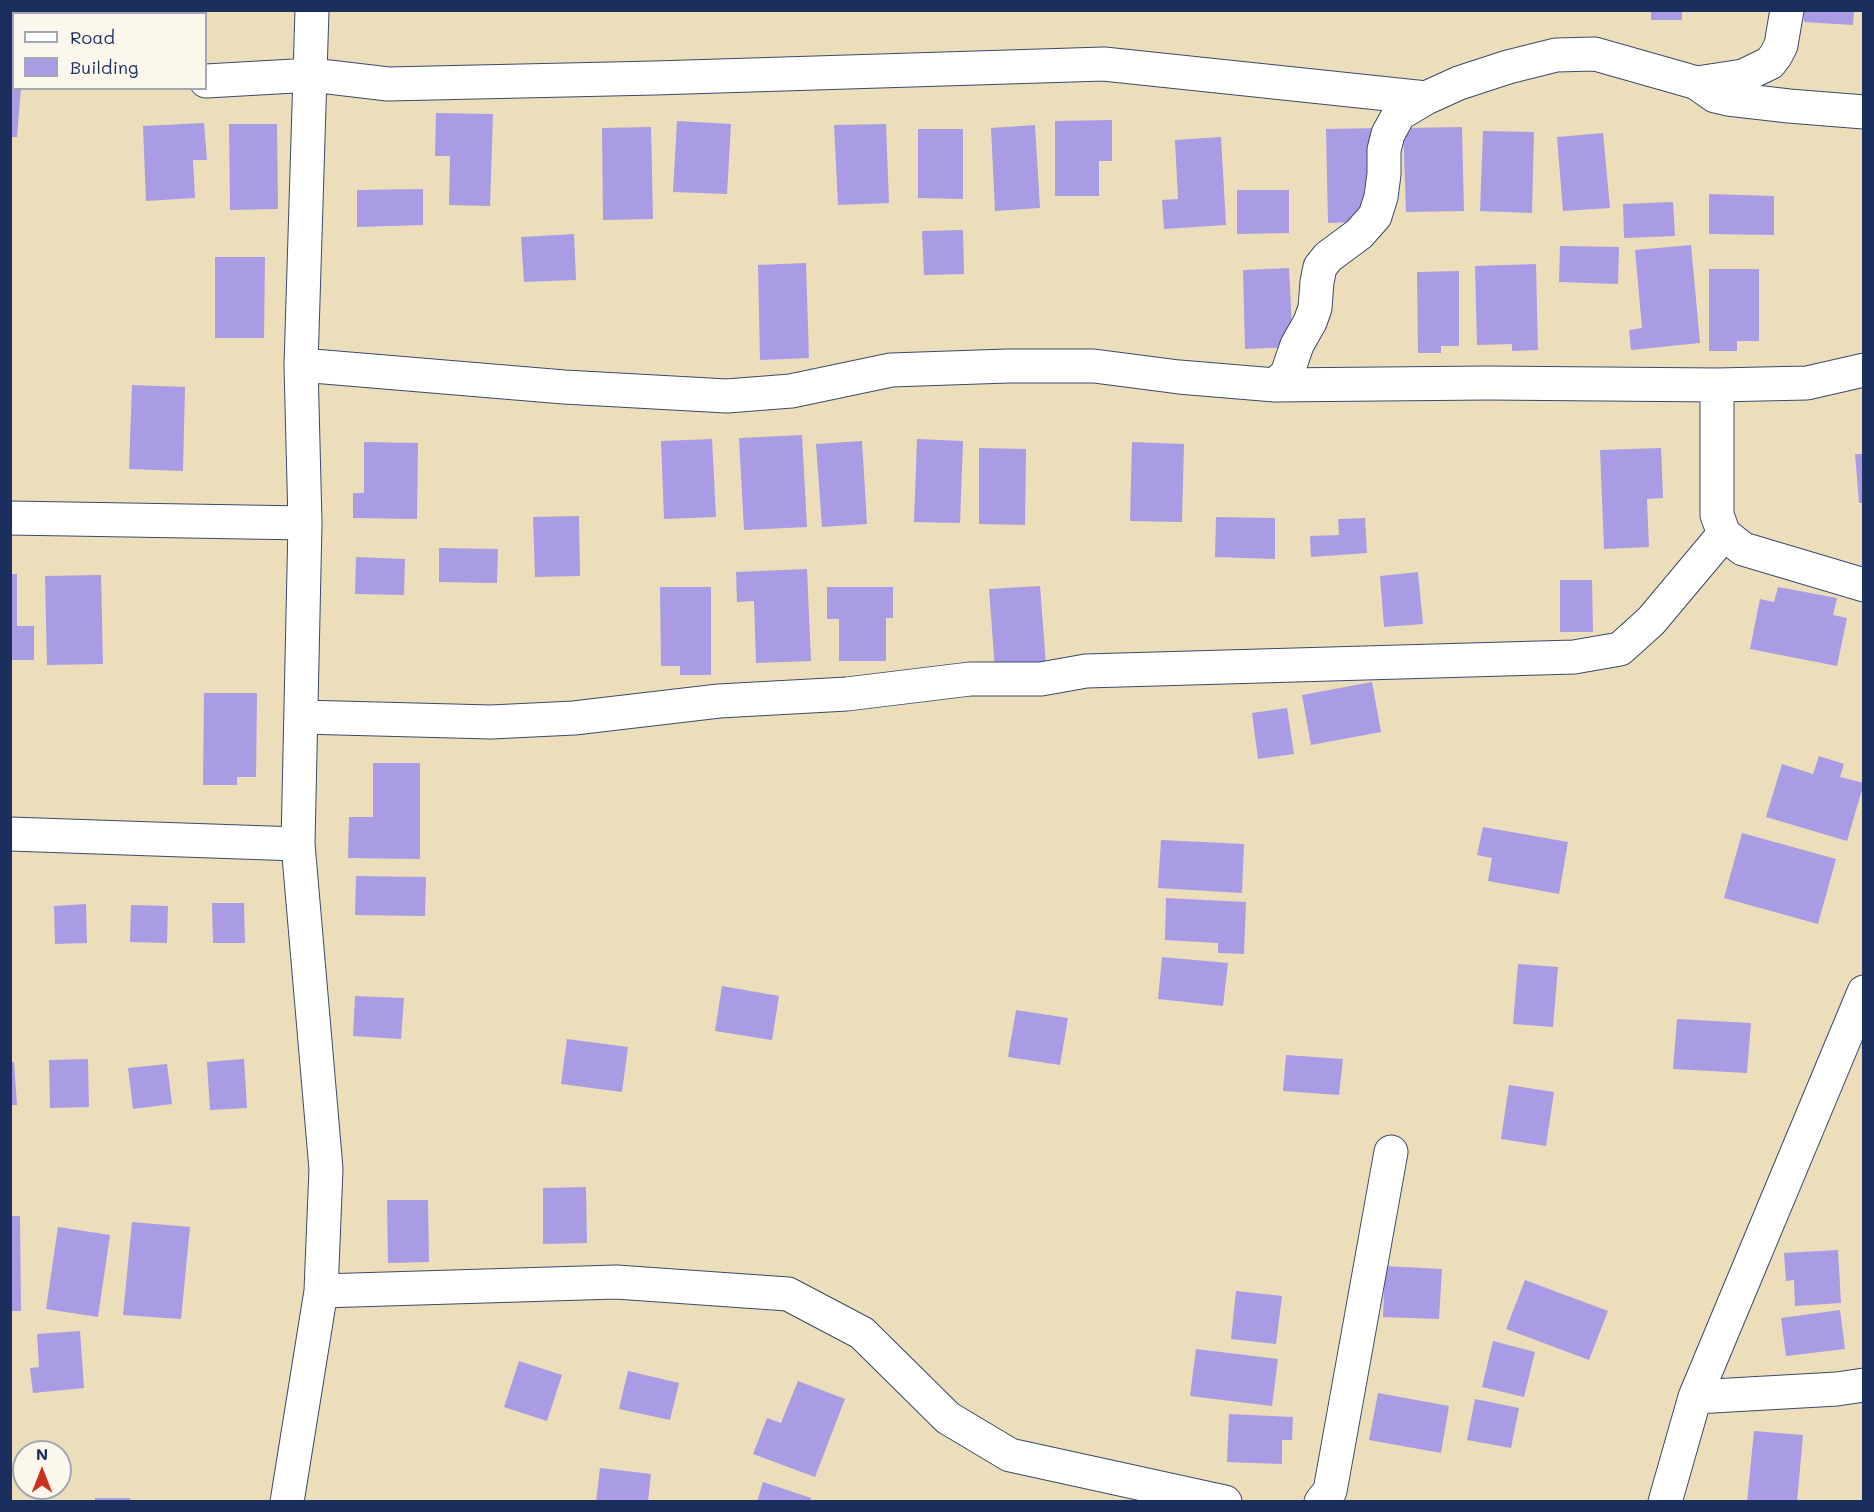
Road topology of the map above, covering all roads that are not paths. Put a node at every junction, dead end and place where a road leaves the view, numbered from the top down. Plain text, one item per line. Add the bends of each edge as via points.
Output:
1 (312, 10) edge
2 (1787, 10) edge
3 (312, 75) junction
4 (207, 81) edge
5 (1696, 83) junction
6 (1426, 98) junction
7 (1863, 112) edge
8 (302, 365) junction
9 (1863, 370) edge
10 (1275, 385) junction
11 (1717, 385) junction
12 (10, 518) edge
13 (305, 524) junction
14 (1724, 534) junction
15 (1863, 585) edge
16 (301, 717) junction
17 (10, 834) edge
18 (298, 844) junction
19 (1863, 992) edge
20 (1390, 1152) dead end
21 (321, 1291) junction
22 (1863, 1385) edge
23 (1695, 1396) junction
24 (287, 1502) edge
25 (1225, 1502) edge
26 (1321, 1502) edge
27 (1665, 1502) edge

1 - 3 street
2 - 5 street via 1781,45 1770,63 1743,76
3 - 4 street
3 - 6 street via 388,84 1104,64
3 - 8 street
5 - 6 street via 1595,54 1556,55 1498,70
5 - 7 street via 1714,96 1728,99
6 - 10 street via 1399,114 1388,134 1375,216 1320,267 1310,322 1287,374
8 - 10 street via 727,396 792,391 891,370 1008,366 1094,366
8 - 13 street
9 - 11 street via 1807,382
10 - 11 street
11 - 14 street via 1717,515
12 - 13 street
13 - 16 street
14 - 15 street via 1743,549
14 - 16 street via 1651,621 1620,649 1574,657 1086,671 1041,679 970,679 562,719 491,722
16 - 18 street
17 - 18 street
18 - 21 street via 326,1169
19 - 23 street
20 - 26 street via 1330,1491
21 - 24 street
21 - 25 street via 616,1282 788,1294 861,1333 948,1418 1010,1455
22 - 23 street
23 - 27 street

